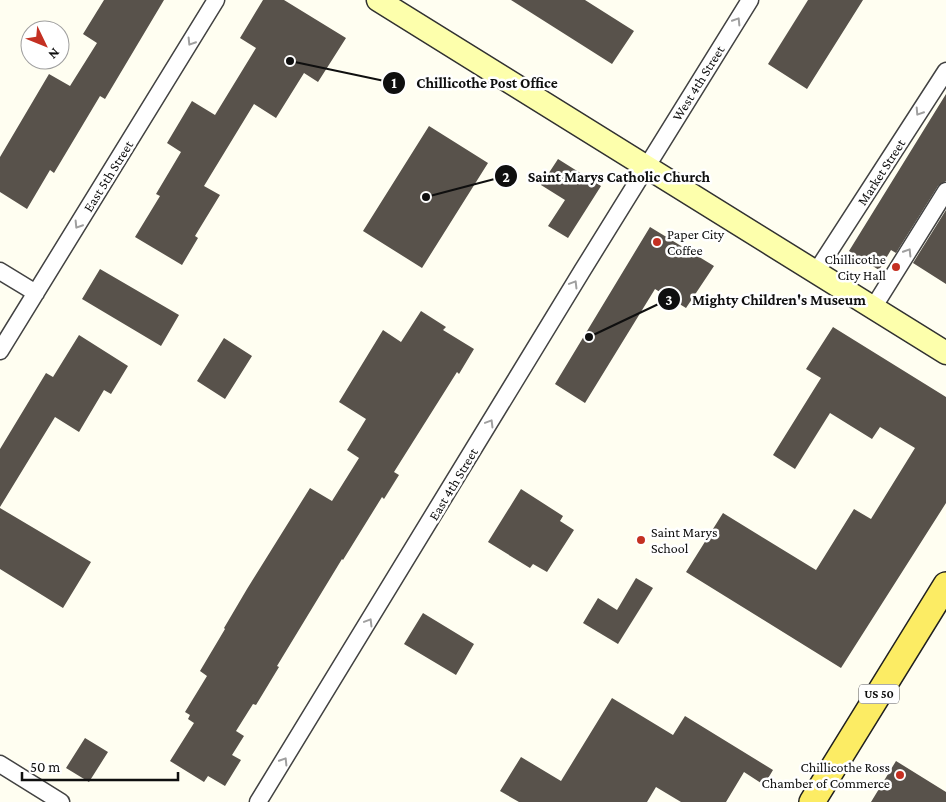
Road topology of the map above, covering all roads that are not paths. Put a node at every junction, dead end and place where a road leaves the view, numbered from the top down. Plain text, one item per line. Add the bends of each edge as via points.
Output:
1 (216, 0) edge
2 (378, 0) edge
3 (750, 0) edge
4 (946, 71) edge
5 (646, 166) junction
6 (946, 191) edge
7 (0, 271) edge
8 (816, 272) junction
9 (36, 293) junction
10 (873, 308) junction
11 (0, 351) edge
12 (946, 353) edge
13 (946, 586) edge
14 (0, 764) edge
15 (61, 802) edge
16 (258, 802) edge
17 (812, 802) edge

1 -> 9 street, East 5th Street
2 - 5 main road
5 -> 3 street, West 4th Street
4 -> 8 street, Market Street
5 - 8 main road
16 -> 5 street, East 4th Street
10 -> 6 street
7 - 9 street
8 - 10 main road
9 - 11 street, East 5th Street
10 - 12 main road
13 - 17 main road, US 50
14 - 15 street

